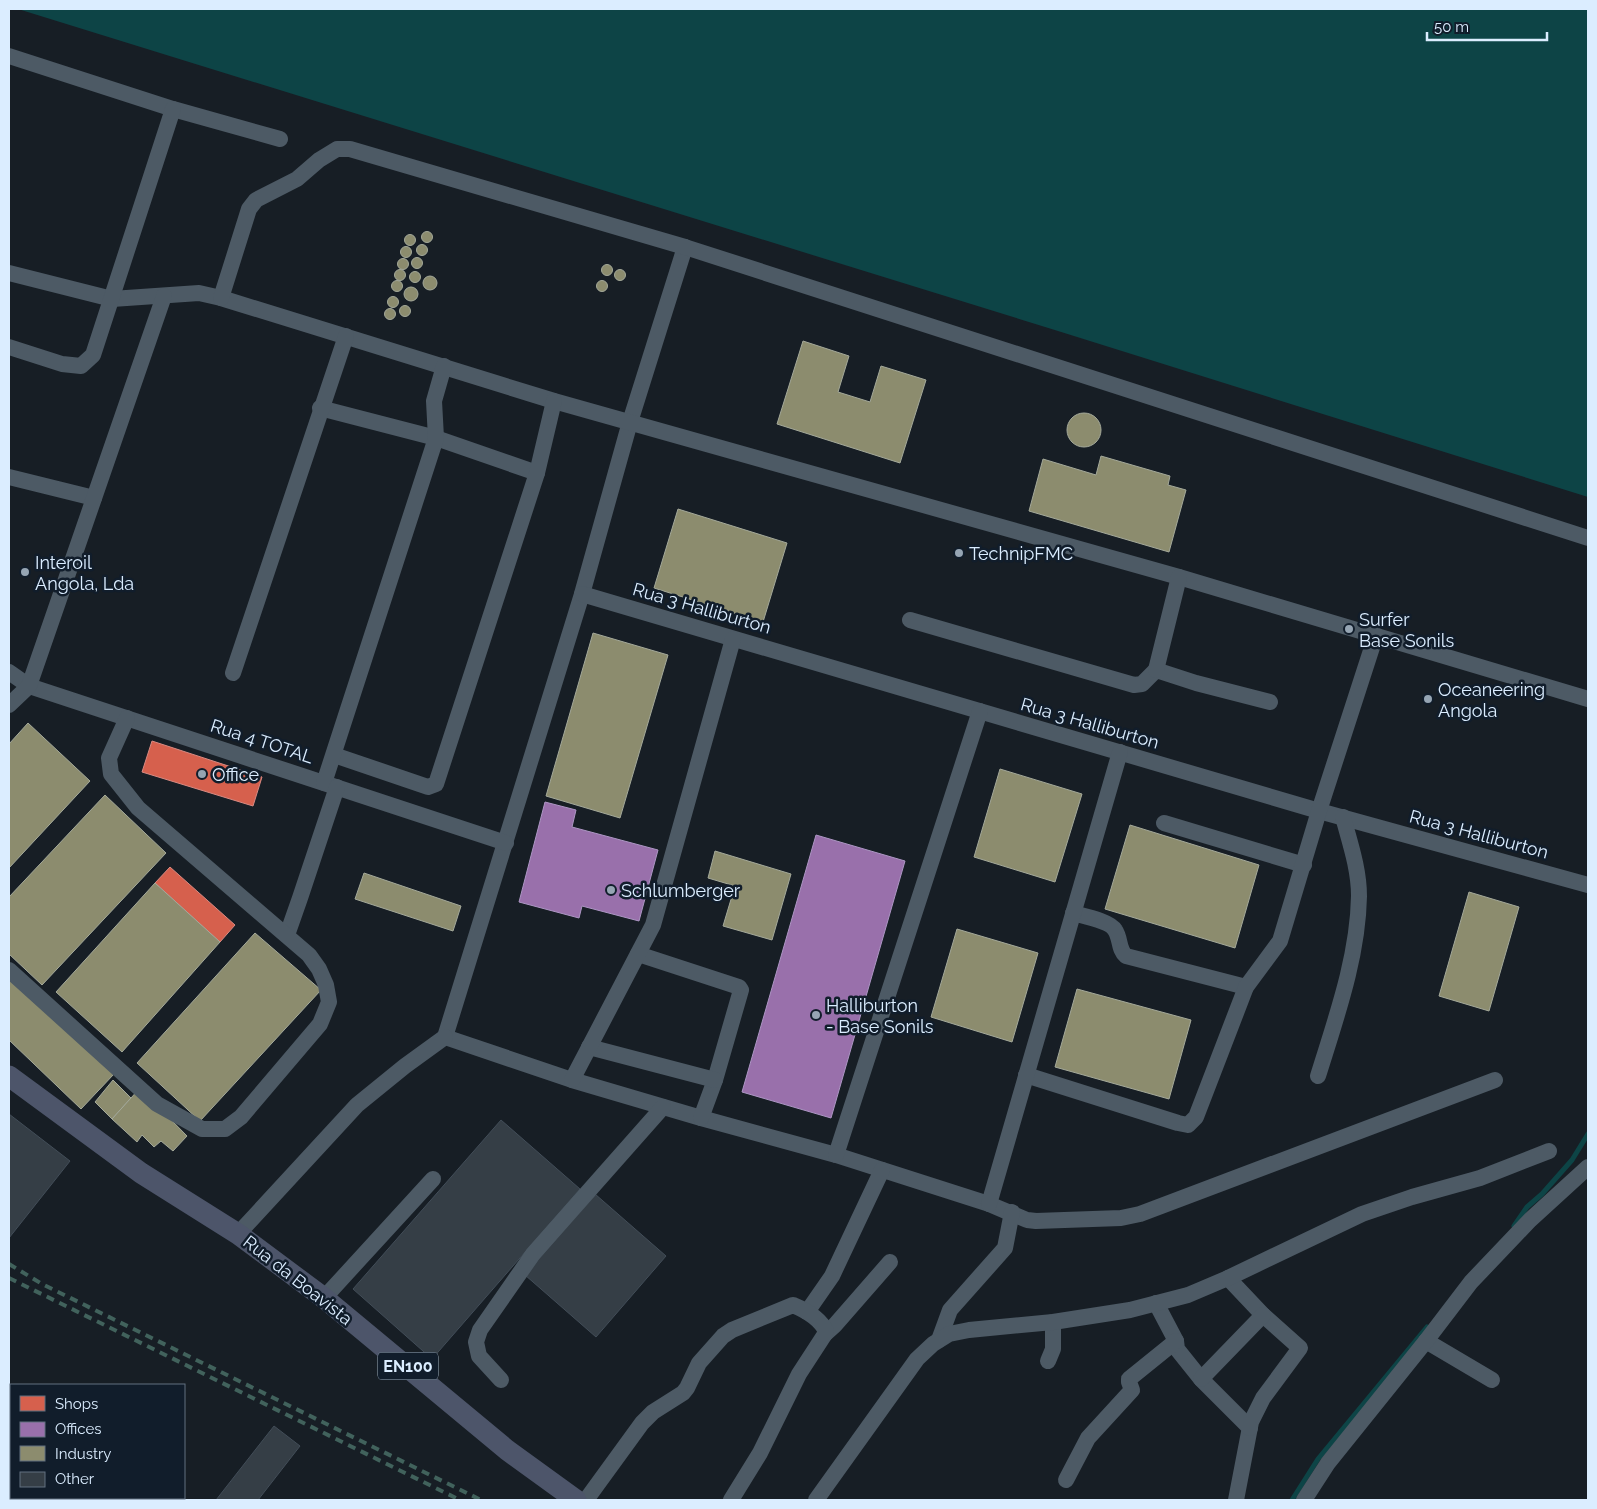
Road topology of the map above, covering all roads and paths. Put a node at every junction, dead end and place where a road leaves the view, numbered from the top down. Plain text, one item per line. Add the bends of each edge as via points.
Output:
1 (9, 56) edge
2 (174, 108) junction
3 (280, 140) dead end
4 (685, 247) junction
5 (9, 273) edge
6 (164, 296) junction
7 (220, 298) junction
8 (112, 299) junction
9 (346, 336) junction
10 (9, 347) edge
11 (444, 366) junction
12 (554, 401) junction
13 (320, 408) junction
14 (630, 422) junction
15 (436, 438) junction
16 (537, 473) junction
17 (9, 477) edge
18 (94, 498) junction
19 (1588, 538) edge
20 (1179, 577) junction
21 (582, 594) junction
22 (910, 620) dead end
23 (1376, 635) junction
24 (733, 639) junction
25 (1156, 670) junction
26 (9, 672) edge
27 (233, 673) dead end
28 (29, 686) junction
29 (1588, 699) edge
30 (1270, 702) dead end
31 (9, 705) edge
32 (980, 711) junction
33 (127, 718) junction
34 (1120, 752) junction
35 (334, 755) junction
36 (330, 785) junction
37 (1319, 811) junction
38 (1343, 817) junction
39 (1164, 822) dead end
40 (506, 843) junction
41 (1304, 865) junction
42 (1588, 885) edge
43 (1073, 913) junction
44 (287, 935) junction
45 (638, 954) junction
46 (9, 970) edge
47 (1246, 987) junction
48 (444, 1038) junction
49 (589, 1048) junction
50 (1026, 1075) junction
51 (9, 1076) edge
52 (1318, 1076) dead end
53 (572, 1080) junction
54 (715, 1080) junction
55 (1495, 1080) dead end
56 (663, 1107) junction
57 (700, 1118) junction
58 (1549, 1151) dead end
59 (836, 1155) junction
60 (1588, 1168) edge
61 (882, 1170) junction
62 (433, 1179) dead end
63 (989, 1204) junction
64 (1012, 1212) junction
65 (238, 1234) junction
66 (890, 1262) dead end
67 (1228, 1278) junction
68 (324, 1298) junction
69 (1156, 1304) junction
70 (807, 1312) junction
71 (1263, 1315) junction
72 (1052, 1322) junction
73 (825, 1334) junction
74 (939, 1340) junction
75 (1176, 1341) junction
76 (1426, 1341) junction
77 (1048, 1362) dead end
78 (1201, 1379) junction
79 (501, 1380) dead end
80 (1492, 1380) dead end
81 (1250, 1428) junction
82 (1066, 1480) dead end
83 (576, 1500) edge
84 (586, 1500) edge
85 (731, 1500) edge
86 (816, 1500) edge
87 (1236, 1500) edge
88 (1304, 1500) edge

1 - 2 street
2 - 3 street
2 - 8 street
4 - 7 street via 350,149 337,149 297,179 256,200 249,209
4 - 14 street
4 - 19 street
5 - 8 street
6 - 7 street via 199,293
6 - 8 street
6 - 18 street
7 - 9 street
8 - 10 street via 93,355 81,366 62,364
9 - 11 street
9 - 13 street
11 - 12 street
11 - 15 street via 434,400
12 - 14 street
12 - 16 street
13 - 15 street
13 - 27 street
14 - 20 street
14 - 21 street
15 - 16 street
15 - 35 street
16 - 35 street via 436,784 428,787
17 - 18 street
18 - 28 street
20 - 23 street
20 - 25 street
21 - 24 street, Rua 3 Halliburton
21 - 40 street
22 - 25 street via 1134,684 1142,684
23 - 29 street
23 - 37 street
24 - 32 street, Rua 3 Halliburton
24 - 45 street via 653,925
25 - 30 street
26 - 28 street, Rua 4 TOTAL
28 - 31 street
28 - 33 street, Rua 4 TOTAL
32 - 34 street, Rua 3 Halliburton
32 - 59 street
33 - 36 street, Rua 4 TOTAL
33 - 44 street via 110,758 111,774 138,808
34 - 37 street, Rua 3 Halliburton
34 - 43 street
35 - 36 street
36 - 40 street, Rua 4 TOTAL
36 - 44 street
37 - 38 street, Rua 3 Halliburton
37 - 41 street
38 - 42 street, Rua 3 Halliburton
38 - 52 street via 1356,863 1359,895 1357,931 1342,997
39 - 41 street
40 - 48 street
41 - 47 street via 1280,941
43 - 47 street via 1110,925 1126,956
43 - 50 street
44 - 46 street via 319,969 329,1002 320,1024 241,1117 225,1129 202,1129 157,1104
45 - 49 street
45 - 54 street via 741,990
47 - 50 street via 1196,1117 1188,1125
48 - 53 street
48 - 65 street via 357,1105
49 - 53 street
49 - 54 street
50 - 63 street
51 - 65 main road, Rua da Boavista / EN100 via 141,1174
53 - 56 street
54 - 57 street
55 - 64 street via 1140,1214 1121,1218 1036,1221
56 - 57 street
56 - 79 street via 533,1254 480,1330 476,1342 480,1356
57 - 59 street
58 - 67 street via 1480,1178 1362,1214
59 - 61 street
60 - 76 street via 1530,1220 1471,1282
61 - 63 street
61 - 70 street via 832,1276
62 - 68 street
63 - 64 street
64 - 74 street via 1006,1248 950,1310
65 - 68 main road, Rua da Boavista / EN100
66 - 73 street
67 - 69 street
67 - 71 street
68 - 83 main road, Rua da Boavista / EN100 via 507,1450
69 - 72 street
69 - 75 street
70 - 73 street via 825,1328
70 - 84 street via 788,1306 723,1336 698,1363 683,1393 642,1423
71 - 78 street
71 - 81 street via 1300,1348 1263,1398
72 - 74 street via 969,1330 949,1334
72 - 77 street via 1053,1350
73 - 85 street via 799,1374 760,1453
74 - 86 street via 916,1359
75 - 78 street via 1177,1349
75 - 82 street via 1129,1379 1132,1390 1088,1438
76 - 80 street
76 - 88 street via 1328,1463
78 - 81 street
81 - 87 street

